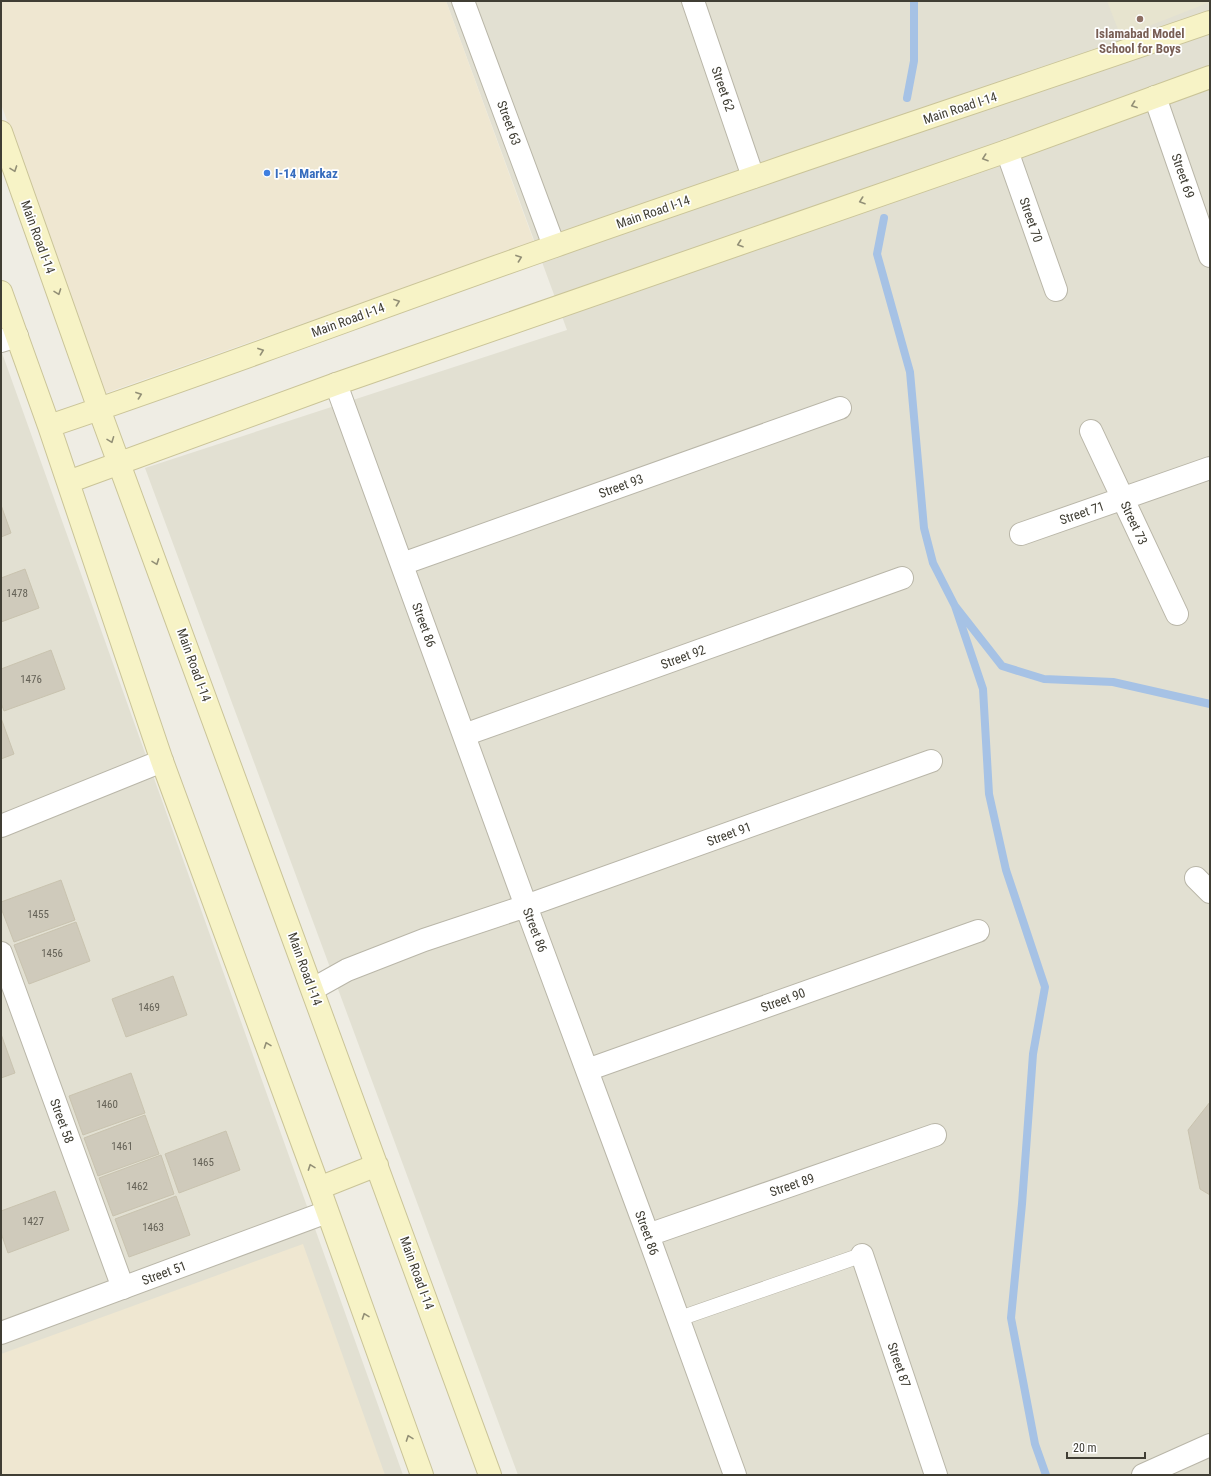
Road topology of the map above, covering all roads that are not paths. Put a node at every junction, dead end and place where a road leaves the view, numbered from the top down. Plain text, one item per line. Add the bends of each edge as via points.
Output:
1 (463, 1) edge
2 (693, 1) edge
3 (1210, 22) edge
4 (1210, 77) edge
5 (1155, 97) junction
6 (1, 132) edge
7 (1007, 151) junction
8 (753, 177) junction
9 (554, 246) junction
10 (1210, 256) edge
11 (1056, 290) dead end
12 (1, 292) edge
13 (9, 338) edge
14 (336, 384) junction
15 (840, 408) dead end
16 (99, 409) junction
17 (49, 426) junction
18 (1091, 431) dead end
19 (120, 463) junction
20 (1210, 468) edge
21 (68, 482) junction
22 (1123, 498) junction
23 (1021, 534) dead end
24 (402, 564) junction
25 (902, 578) dead end
26 (1177, 614) dead end
27 (464, 735) junction
28 (162, 761) junction
29 (931, 761) dead end
30 (1, 826) edge
31 (526, 906) junction
32 (978, 931) dead end
33 (1, 953) edge
34 (312, 989) junction
35 (588, 1070) junction
36 (935, 1136) dead end
37 (377, 1165) junction
38 (319, 1188) junction
39 (327, 1212) junction
40 (648, 1235) junction
41 (862, 1255) joint
42 (123, 1288) junction
43 (678, 1319) junction
44 (1, 1333) edge
45 (1210, 1444) edge
46 (422, 1475) edge
47 (490, 1475) edge
48 (735, 1475) edge
49 (936, 1475) edge
50 (1143, 1475) edge

1 - 9 street, Street 63
2 - 8 street, Street 62
3 - 8 main road, Main Road I-14
4 - 5 main road
5 -> 7 main road
5 - 10 street, Street 69
6 -> 16 main road, Main Road I-14
7 - 11 street, Street 70
7 -> 14 main road
8 - 9 main road, Main Road I-14
16 -> 9 main road, Main Road I-14
12 - 13 main road
13 - 17 main road
14 - 19 main road
14 - 24 street, Street 86
15 - 24 street, Street 93
16 - 17 main road, Main Road I-14
16 -> 19 main road, Main Road I-14
17 - 21 main road
18 - 22 street, Street 73
19 - 21 main road
19 -> 34 main road, Main Road I-14
20 - 22 street, Street 71
21 - 28 main road
22 - 23 street, Street 71
22 - 26 street, Street 73
24 - 27 street, Street 86
25 - 27 street, Street 92
27 - 31 street, Street 86
28 - 30 street
38 -> 28 main road
29 - 31 street, Street 91
31 - 34 street, Street 91 via 386,954 347,970
31 - 35 street, Street 86
32 - 35 street, Street 90
33 - 42 street, Street 58
34 - 37 main road, Main Road I-14
35 - 40 street, Street 86
36 - 40 street, Street 89
37 - 38 main road
37 - 47 main road, Main Road I-14
38 - 39 main road
39 - 42 street, Street 51
46 -> 39 main road
40 - 43 street, Street 86
41 - 43 lane
41 - 49 street, Street 87
42 - 44 street, Street 51
43 - 48 street, Street 86
45 - 50 street

